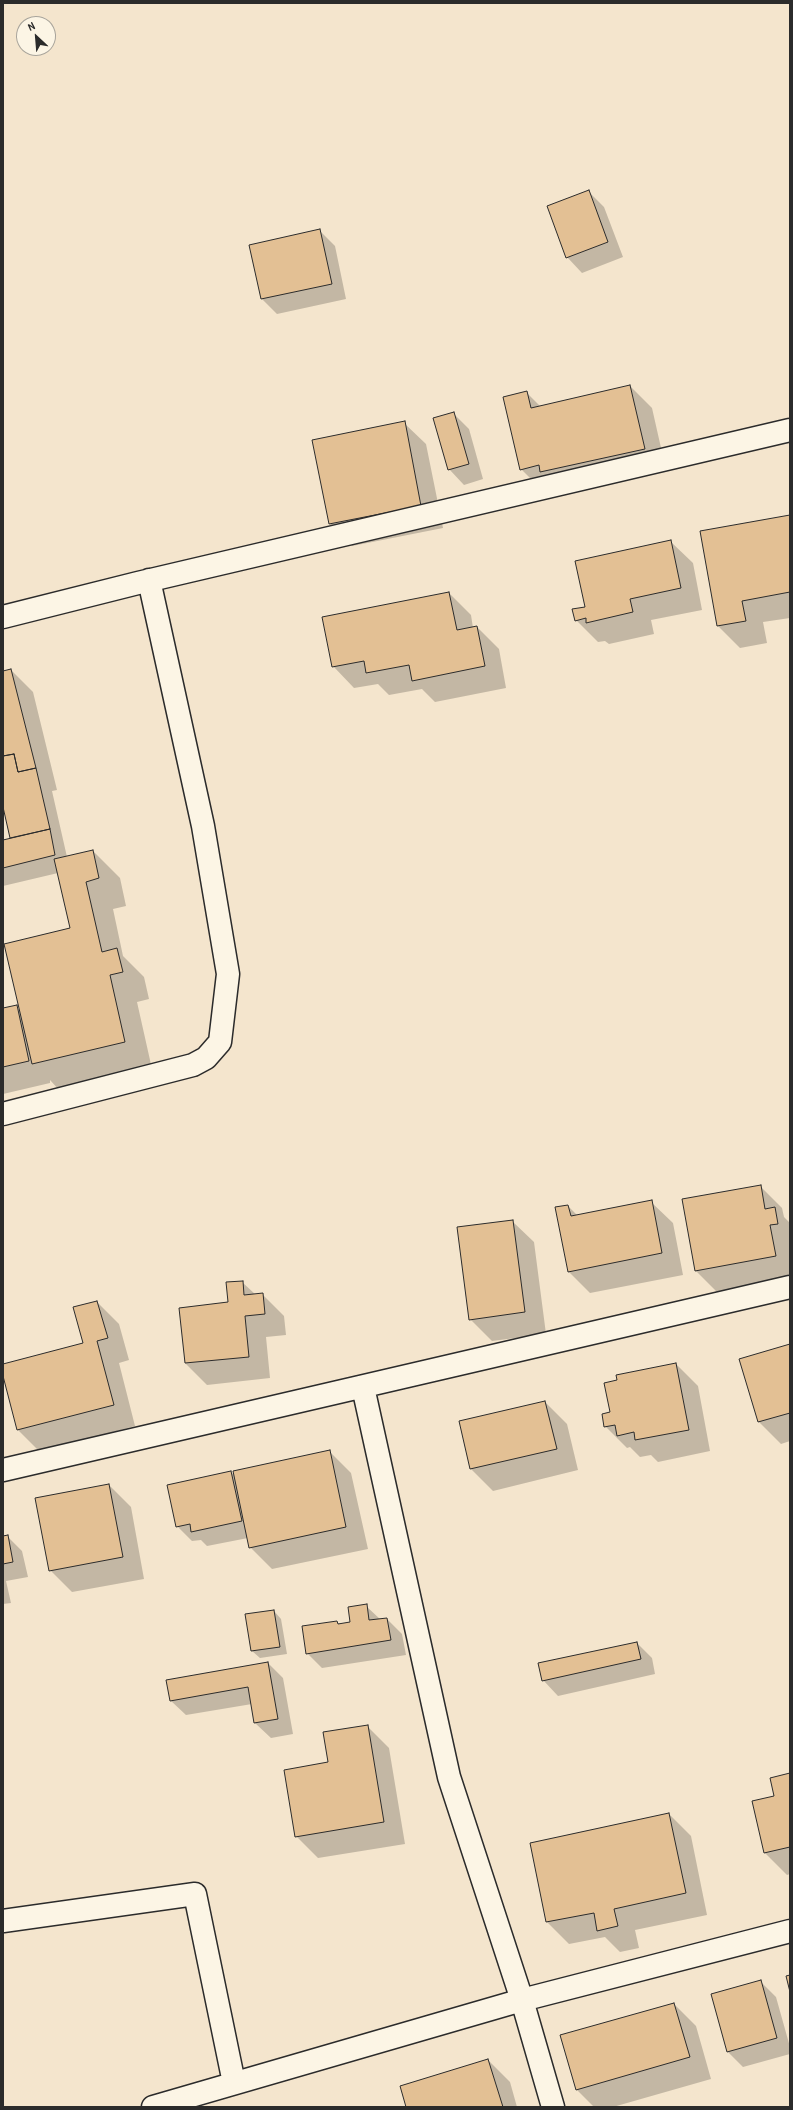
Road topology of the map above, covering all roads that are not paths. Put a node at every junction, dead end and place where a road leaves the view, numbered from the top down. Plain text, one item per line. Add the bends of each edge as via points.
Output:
1 (790, 430) edge
2 (149, 580) junction
3 (3, 617) edge
4 (3, 1114) edge
5 (790, 1286) edge
6 (363, 1387) junction
7 (3, 1470) edge
8 (3, 1921) edge
9 (790, 1931) edge
10 (522, 2000) junction
11 (234, 2083) junction
12 (153, 2107) edge
13 (553, 2107) edge

1 - 2 street
2 - 3 street
2 - 4 street via 203,826 228,974 220,1042 206,1058 193,1065
5 - 6 street
6 - 7 street
6 - 10 street via 449,1778
8 - 11 street via 195,1894
9 - 10 street
10 - 11 street
10 - 13 street
11 - 12 street

